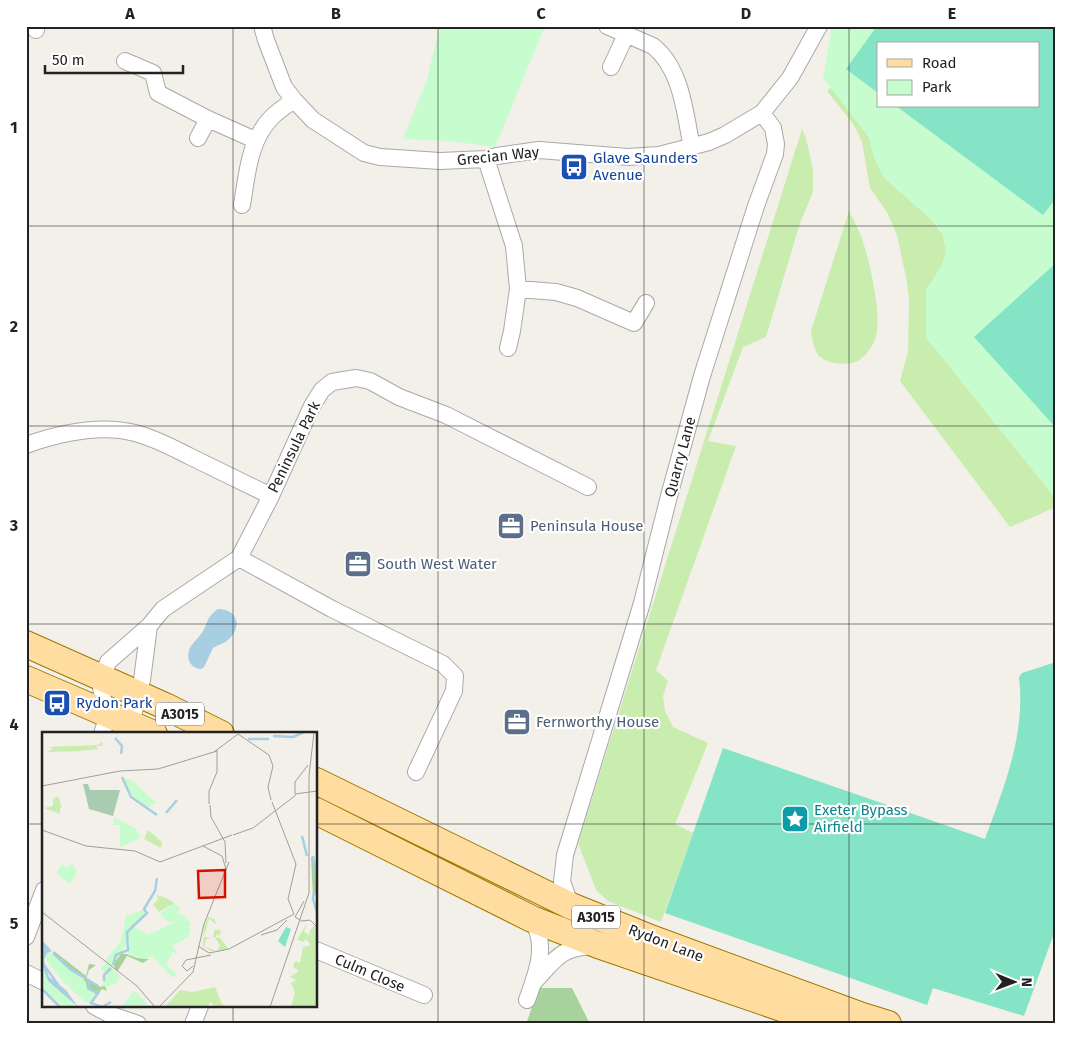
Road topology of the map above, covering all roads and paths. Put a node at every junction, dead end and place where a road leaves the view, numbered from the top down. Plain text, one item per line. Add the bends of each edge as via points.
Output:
1 (262, 26) edge
2 (607, 26) edge
3 (819, 26) edge
4 (626, 35) junction
5 (125, 61) dead end
6 (611, 67) dead end
7 (294, 100) junction
8 (762, 113) junction
9 (208, 119) junction
10 (198, 138) dead end
11 (255, 140) junction
12 (692, 148) junction
13 (486, 159) junction
14 (242, 205) dead end
15 (518, 289) junction
16 (646, 303) dead end
17 (508, 348) dead end
18 (26, 445) edge
19 (588, 487) dead end
20 (270, 496) junction
21 (239, 558) junction
22 (149, 626) junction
23 (26, 644) edge
24 (102, 678) junction
25 (26, 679) edge
26 (139, 694) junction
27 (125, 728) edge
28 (217, 732) edge
29 (416, 772) dead end
30 (318, 782) edge
31 (318, 812) edge
32 (42, 894) edge
33 (571, 906) junction
34 (532, 918) junction
35 (26, 937) edge
36 (598, 945) junction
37 (318, 951) edge
38 (26, 973) edge
39 (42, 981) edge
40 (534, 982) junction
41 (424, 996) dead end
42 (527, 1000) dead end
43 (98, 1008) edge
44 (199, 1008) edge
45 (138, 1024) edge
46 (194, 1024) edge
47 (828, 1024) edge
48 (888, 1024) edge

1 - 7 street, Grecian Way via 276,68
2 - 4 street
3 - 8 street via 790,78
4 - 6 street
4 - 12 street via 659,51 671,68
5 - 9 street via 153,73 158,93
7 - 11 street via 272,117
7 - 13 street, Grecian Way via 314,120 364,153 440,161
8 - 12 street, Grecian Way via 725,135
8 - 33 street, Quarry Lane via 773,128 775,154 702,376 642,603 565,855 562,882
9 - 10 street
9 - 11 street
11 - 14 street
12 - 13 street, Grecian Way via 628,157 539,150
13 - 15 street via 514,246
15 - 16 street via 556,292 577,298 631,330
15 - 17 street
18 - 20 street via 77,431 133,432 155,439
19 - 20 street, Peninsula Park via 446,415 370,381 356,378 332,382 322,390
20 - 21 street, Peninsula Park
21 - 22 street, Peninsula Park via 163,609
21 - 29 street via 443,664 455,676 454,691
22 - 24 street, Peninsula Park via 108,662
22 - 26 street
23 - 24 main road, A3015
24 - 26 main road, A3015
24 - 27 street via 104,705
25 - 27 main road
26 - 27 street
26 - 28 main road, A3015
30 - 33 main road, Rydon Lane / A3015
31 - 34 main road, Rydon Lane / A3015
32 - 35 street
33 - 48 main road, Rydon Lane / A3015
34 - 36 main road, Rydon Lane / A3015
34 - 40 street via 541,939
36 - 40 street via 562,953
36 - 47 main road, Rydon Lane / A3015
37 - 41 street, Culm Close
38 - 39 street
40 - 42 street
43 - 45 street
44 - 46 street

